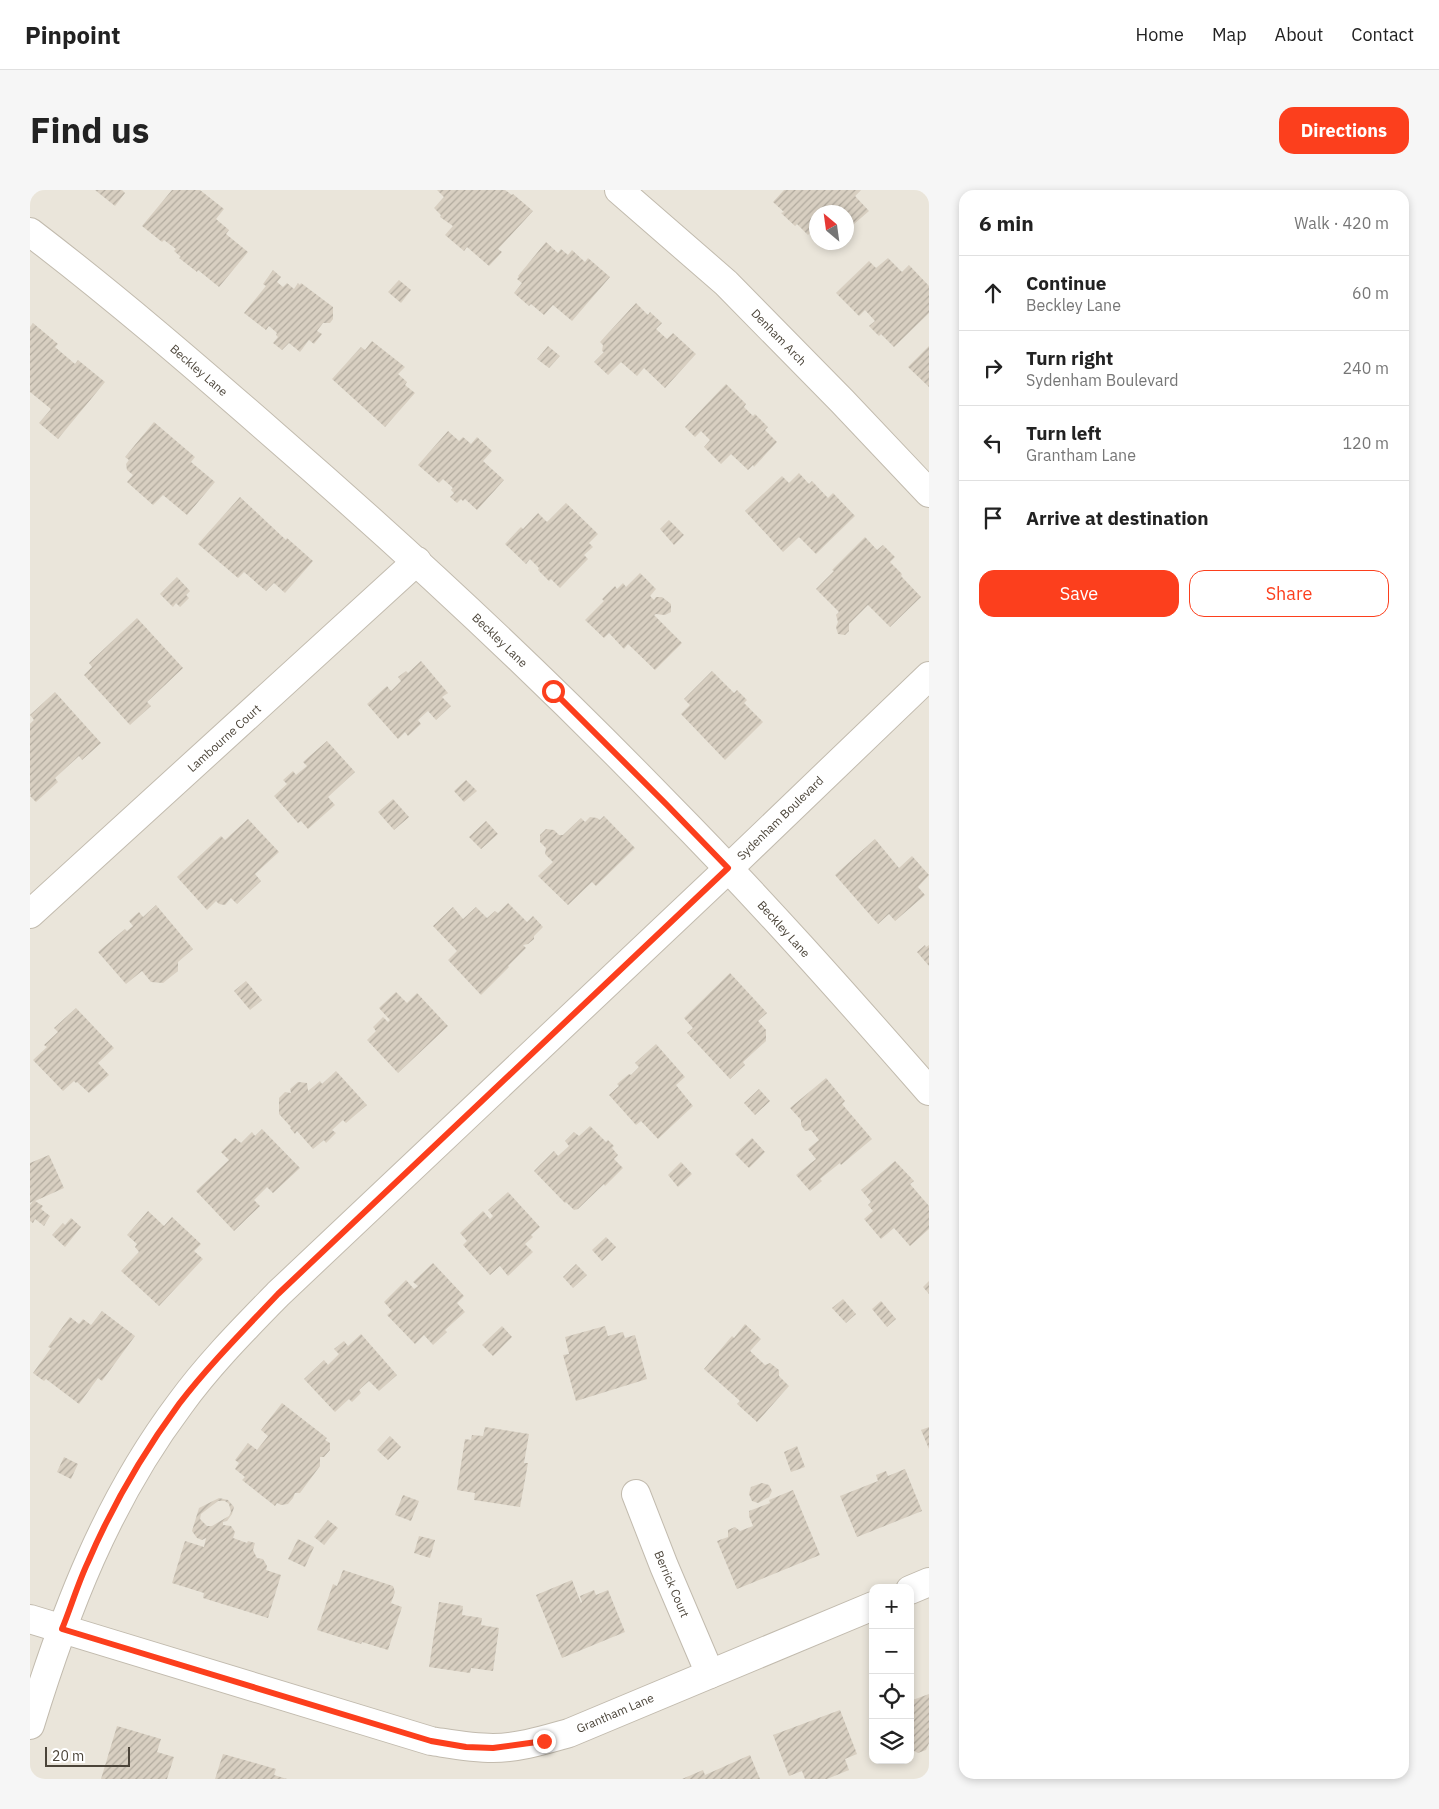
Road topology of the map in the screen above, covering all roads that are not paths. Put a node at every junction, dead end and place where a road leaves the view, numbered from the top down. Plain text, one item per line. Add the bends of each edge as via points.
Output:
1 (620, 190) edge
2 (30, 232) edge
3 (929, 493) edge
4 (417, 561) junction
5 (929, 676) edge
6 (728, 868) junction
7 (30, 914) edge
8 (929, 1091) edge
9 (636, 1494) dead end
10 (929, 1582) edge
11 (914, 1588) edge
12 (869, 1608) edge
13 (30, 1619) edge
14 (62, 1629) junction
15 (710, 1674) junction
16 (30, 1725) edge

1 - 3 street, Denham Arch via 726,283
2 - 4 street, Beckley Lane via 180,353
4 - 6 street, Beckley Lane via 560,698
4 - 7 street, Lambourne Court
5 - 6 street, Sydenham Boulevard
6 - 8 street, Beckley Lane
6 - 14 street, Sydenham Boulevard via 278,1294 212,1363 151,1445 120,1497 88,1562
9 - 15 street, Berrick Court
10 - 11 street
12 - 15 street, Grantham Lane
13 - 14 street, Grantham Lane
14 - 15 street, Grantham Lane via 431,1741 475,1747 493,1748 544,1741
14 - 16 street, Sydenham Boulevard

